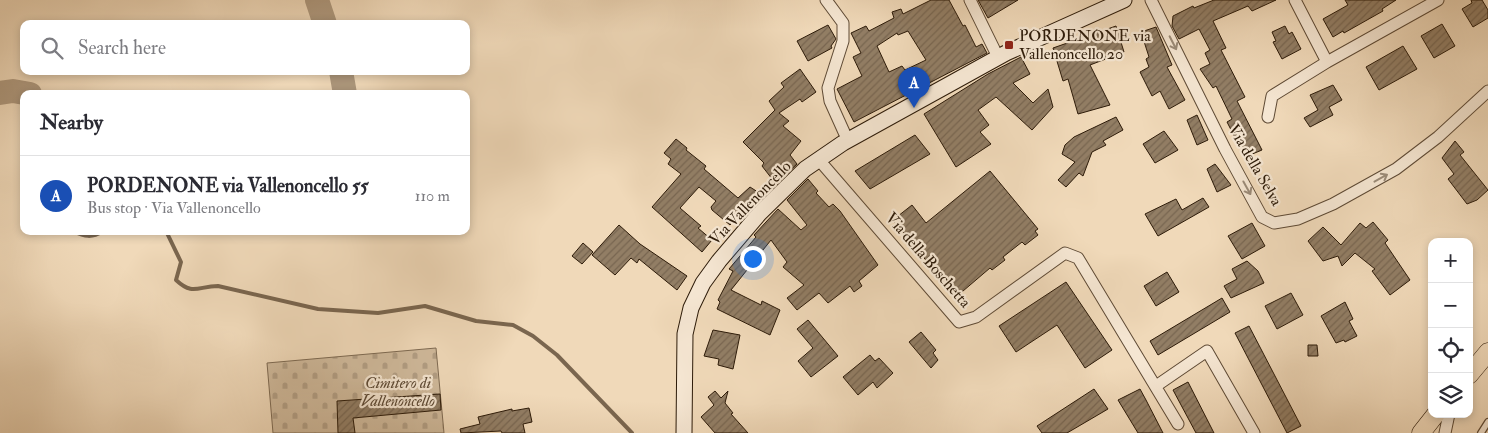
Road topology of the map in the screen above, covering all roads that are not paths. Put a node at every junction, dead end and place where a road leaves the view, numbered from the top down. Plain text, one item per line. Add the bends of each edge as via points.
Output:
1 (826, 0) edge
2 (970, 0) edge
3 (1124, 0) edge
4 (1151, 0) edge
5 (1295, 0) edge
6 (1438, 0) edge
7 (998, 57) junction
8 (1327, 62) junction
9 (1488, 91) edge
10 (1268, 117) dead end
11 (848, 141) junction
12 (819, 160) junction
13 (1488, 352) edge
14 (1471, 373) edge
15 (1156, 386) junction
16 (1433, 418) edge
17 (1448, 418) edge
18 (1488, 422) edge
19 (1178, 424) dead end
20 (684, 433) edge
21 (1254, 433) edge
22 (1421, 433) edge
23 (1446, 433) edge
24 (1481, 433) edge

1 - 11 street via 843,24 843,41 828,88 830,101
2 - 7 street
3 - 7 street, Via Vallenoncello
4 -> 9 street, Via della Selva via 1262,217 1274,223 1298,219 1333,204 1396,169 1438,137
5 - 8 street
6 - 8 street
7 - 11 street, Via Vallenoncello
8 - 10 street via 1272,96
11 - 12 street, Via Vallenoncello
12 - 15 street, Via della Boschetta via 959,322 976,317 1065,253 1078,258
12 - 20 street, Via Vallenoncello via 759,214 703,283 691,308 685,334
13 - 14 main road
15 - 19 street, Via della Boschetta
15 - 21 street via 1207,351
16 - 22 main road
17 - 23 street
18 - 24 lane

